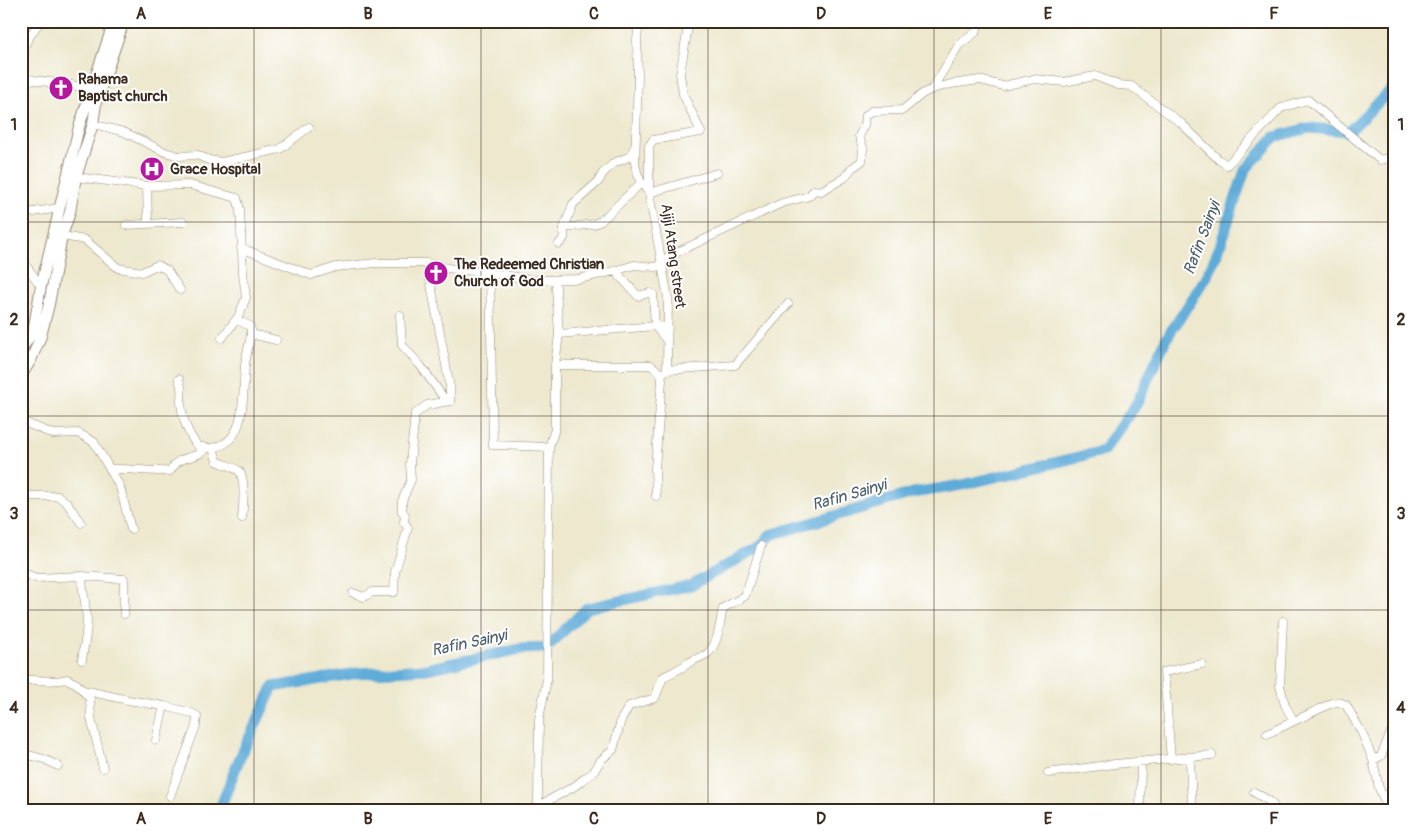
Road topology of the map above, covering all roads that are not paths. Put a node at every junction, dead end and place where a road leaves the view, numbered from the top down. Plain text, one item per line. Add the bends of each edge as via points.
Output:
1 (40, 21) edge
2 (114, 21) edge
3 (124, 21) edge
4 (639, 21) edge
5 (689, 21) edge
6 (980, 21) edge
7 (24, 45) edge
8 (21, 65) edge
9 (21, 76) edge
10 (932, 89) junction
11 (90, 90) junction
12 (93, 124) junction
13 (309, 127) dead end
14 (636, 141) junction
15 (1394, 157) edge
16 (717, 173) dead end
17 (76, 177) junction
18 (641, 183) junction
19 (147, 186) junction
20 (649, 193) junction
21 (59, 208) junction
22 (21, 214) edge
23 (148, 222) junction
24 (183, 222) dead end
25 (126, 225) dead end
26 (564, 228) junction
27 (62, 236) junction
28 (559, 244) dead end
29 (241, 248) junction
30 (21, 259) edge
31 (662, 261) junction
32 (427, 263) junction
33 (490, 272) junction
34 (615, 272) junction
35 (41, 286) junction
36 (556, 287) dead end
37 (180, 290) dead end
38 (788, 304) dead end
39 (400, 315) dead end
40 (238, 317) junction
41 (655, 326) junction
42 (668, 328) junction
43 (251, 334) junction
44 (559, 334) junction
45 (222, 338) dead end
46 (276, 340) dead end
47 (667, 341) junction
48 (21, 350) edge
49 (555, 365) junction
50 (664, 372) junction
51 (21, 376) edge
52 (179, 380) dead end
53 (446, 401) junction
54 (21, 421) edge
55 (549, 447) junction
56 (210, 448) junction
57 (110, 470) junction
58 (21, 496) edge
59 (656, 496) dead end
60 (242, 518) dead end
61 (81, 523) dead end
62 (131, 529) dead end
63 (760, 546) dead end
64 (21, 572) edge
65 (82, 576) junction
66 (352, 593) dead end
67 (124, 614) dead end
68 (1283, 621) dead end
69 (82, 660) dead end
70 (1202, 664) dead end
71 (21, 680) edge
72 (83, 690) junction
73 (164, 706) junction
74 (1294, 720) junction
75 (1391, 732) dead end
76 (1267, 734) dead end
77 (156, 740) dead end
78 (21, 753) edge
79 (1212, 756) dead end
80 (1190, 758) junction
81 (1171, 759) junction
82 (1373, 760) junction
83 (1141, 762) junction
84 (58, 766) dead end
85 (103, 768) dead end
86 (1048, 773) dead end
87 (1254, 792) dead end
88 (170, 796) dead end
89 (538, 805) junction
90 (529, 811) edge
91 (1140, 811) edge
92 (1192, 811) edge
93 (1276, 811) edge
94 (1389, 811) edge

1 - 7 street
2 - 11 main road
3 - 12 main road via 96,103
4 - 14 street, Ajiji Atang street
5 - 20 street via 680,74 683,94 701,132 653,140 649,146
6 - 10 street via 976,32 959,46
7 - 8 street
9 - 11 street
10 - 15 street via 980,80 1003,86 1034,79 1064,82 1095,76 1118,85 1131,86 1181,123 1227,165 1281,108 1308,100 1380,160
10 - 31 street via 903,110 872,112 866,116 859,136 863,148 862,161 844,178 821,191 814,190 809,196 782,203
11 - 21 main road
12 - 13 street via 124,132 165,152 179,156 197,155 222,162 280,149
12 - 17 main road
14 - 18 street, Ajiji Atang street via 636,174
14 - 26 street via 631,156 614,163 573,204
16 - 20 street
17 - 19 street
17 - 27 main road
18 - 20 street, Ajiji Atang street
18 - 26 street via 601,220
19 - 23 street
19 - 29 street via 190,185 237,198
20 - 31 street, Ajiji Atang street
21 - 22 street
21 - 35 main road
23 - 24 street
23 - 25 street
26 - 28 street via 564,238
27 - 37 street via 85,240 118,268 142,272 157,265 163,267
27 - 51 main road via 41,336
29 - 32 street via 311,275 376,263
29 - 40 street via 246,298
30 - 35 street
31 - 34 street via 656,267 634,265
31 - 42 street, Ajiji Atang street via 668,298
32 - 33 street
32 - 53 street via 450,387 450,401
33 - 34 street via 534,280 558,280
33 - 55 street via 492,444
34 - 41 street via 638,296 653,294
35 - 48 main road via 33,332
36 - 44 street
38 - 50 street via 735,365
39 - 53 street via 402,345
40 - 43 street via 239,321 250,326
40 - 45 street
41 - 42 street
41 - 44 street
41 - 47 street
42 - 47 street, Ajiji Atang street
43 - 46 street
43 - 56 street via 240,421 227,442
44 - 49 street
47 - 50 street, Ajiji Atang street
49 - 50 street via 651,365
49 - 55 street via 555,429
50 - 59 street, Ajiji Atang street via 655,468
52 - 56 street via 183,390 181,403 191,438 198,446
53 - 66 street via 428,405 415,414 411,480 402,501 404,522 408,528 394,592 372,592 364,597
54 - 57 street via 53,434 78,433 94,442
55 - 89 street via 547,679 538,719
56 - 57 street via 200,456 177,462 170,471
56 - 60 street via 217,461 241,475 245,493
57 - 62 street via 120,487
58 - 61 street via 58,496
63 - 89 street via 746,596 723,608 708,652 663,677 655,698 629,706 621,720 613,750 593,773
64 - 65 street via 36,578
65 - 67 street via 124,579
65 - 69 street via 87,630
68 - 74 street via 1280,686 1284,706
70 - 81 street via 1164,672
71 - 72 street via 66,679
72 - 73 street
72 - 85 street via 90,699 91,718
73 - 77 street
73 - 88 street via 197,716
74 - 76 street
74 - 82 street via 1332,703 1346,705
75 - 82 street via 1381,756
78 - 84 street
79 - 80 street
80 - 81 street
80 - 92 street
81 - 83 street
82 - 94 street via 1379,788
83 - 86 street
83 - 91 street
87 - 93 street via 1271,802
89 - 90 street

